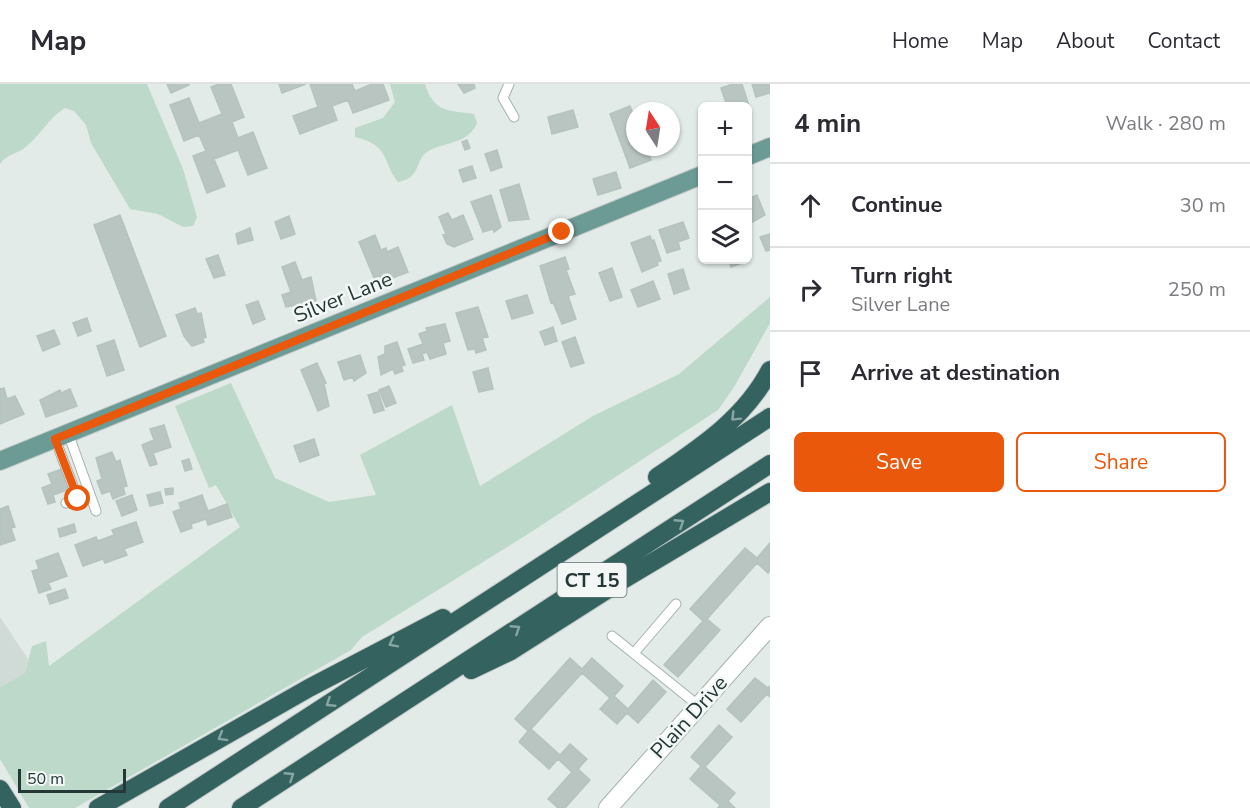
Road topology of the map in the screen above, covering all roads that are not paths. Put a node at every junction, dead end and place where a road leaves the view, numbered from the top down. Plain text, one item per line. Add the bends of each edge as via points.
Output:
1 (509, 84) edge
2 (514, 117) dead end
3 (770, 147) edge
4 (752, 154) edge
5 (698, 177) edge
6 (770, 370) edge
7 (770, 417) edge
8 (62, 436) junction
9 (0, 461) edge
10 (770, 464) edge
11 (770, 492) edge
12 (66, 503) dead end
13 (96, 511) dead end
14 (583, 539) junction
15 (520, 580) junction
16 (676, 604) dead end
17 (770, 626) edge
18 (612, 636) dead end
19 (633, 653) junction
20 (414, 696) junction
21 (699, 706) junction
22 (0, 789) edge
23 (12, 808) edge
24 (98, 808) edge
25 (168, 808) edge
26 (241, 808) edge
27 (608, 808) edge

1 - 2 lane via 503,99
3 - 4 main road
5 - 8 main road, Silver Lane
6 -> 14 highway via 743,409 715,436 644,486
7 - 14 highway, CT 15
8 - 9 main road, Silver Lane
8 - 12 lane via 78,499
8 - 13 lane
20 -> 10 highway, CT 15
11 - 20 highway via 511,651
14 - 15 highway, CT 15
15 -> 24 highway via 309,687
15 -> 25 highway, CT 15
16 - 19 lane
17 - 21 street, Plain Drive
18 - 19 lane
19 - 21 lane
26 -> 20 highway, CT 15
21 - 27 street, Plain Drive
22 - 23 highway

